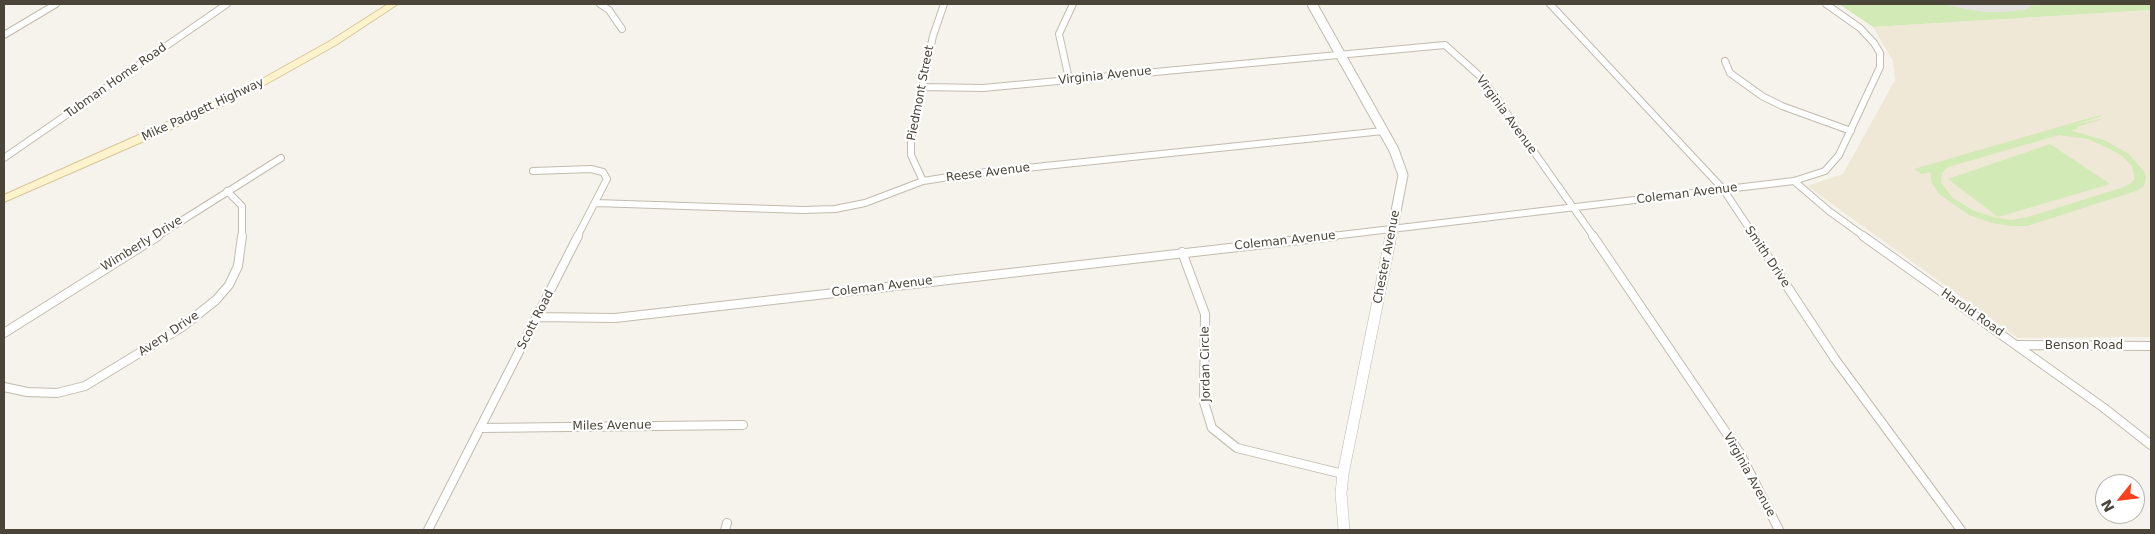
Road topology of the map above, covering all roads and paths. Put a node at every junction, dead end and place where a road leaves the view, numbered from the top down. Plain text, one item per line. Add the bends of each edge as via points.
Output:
1 (56, 4) edge
2 (227, 4) edge
3 (394, 4) edge
4 (600, 4) edge
5 (944, 4) edge
6 (1073, 4) edge
7 (1312, 4) edge
8 (1550, 4) edge
9 (1826, 4) edge
10 (622, 29) dead end
11 (4, 35) edge
12 (1340, 53) junction
13 (1725, 61) dead end
14 (1069, 79) junction
15 (923, 87) junction
16 (1383, 131) junction
17 (1850, 132) junction
18 (4, 158) edge
19 (281, 158) dead end
20 (533, 171) dead end
21 (923, 181) junction
22 (1794, 181) junction
23 (1723, 190) junction
24 (227, 191) junction
25 (4, 199) edge
26 (596, 203) junction
27 (1574, 208) junction
28 (1393, 229) junction
29 (1182, 252) junction
30 (537, 317) junction
31 (4, 333) edge
32 (2017, 345) junction
33 (2151, 346) edge
34 (4, 387) edge
35 (743, 425) dead end
36 (481, 428) junction
37 (2151, 445) edge
38 (1343, 474) junction
39 (428, 530) edge
40 (1344, 530) edge
41 (1779, 530) edge
42 (1960, 530) edge

1 - 11 street
2 - 18 street, Tubman Home Road
3 - 25 main road, Mike Padgett Highway via 256,86
4 - 10 street via 609,10
5 - 15 street, Piedmont Street via 933,36
6 - 14 street via 1059,34
7 - 12 street, Chester Avenue
8 - 23 street, Smith Drive
9 - 17 street, Coleman Avenue via 1860,28 1880,53 1880,67
12 - 14 street, Virginia Avenue
12 - 16 street, Chester Avenue
12 - 27 street, Virginia Avenue via 1445,45 1482,78
13 - 17 street via 1730,73 1762,96
14 - 15 street, Virginia Avenue via 983,88
15 - 21 street, Piedmont Street via 910,147
16 - 21 street, Reese Avenue
16 - 28 street, Chester Avenue via 1403,175
17 - 22 street, Coleman Avenue via 1840,156 1830,167 1819,174
19 - 24 street, Wimberly Drive
20 - 26 street, Scott Road via 584,169 603,172 607,180
21 - 26 street, Reese Avenue via 865,203 835,209
22 - 23 street, Coleman Avenue
22 - 32 street, Harold Road via 1847,225
23 - 27 street, Coleman Avenue
23 - 42 street, Smith Drive via 1835,359
24 - 31 street, Wimberly Drive
24 - 34 street, Avery Drive via 240,201 243,212 240,256 229,285 205,309 182,327 85,386 57,393
26 - 30 street, Scott Road
27 - 28 street, Coleman Avenue
27 - 41 street, Virginia Avenue via 1740,453
28 - 29 street, Coleman Avenue
28 - 38 street, Chester Avenue
29 - 30 street, Coleman Avenue via 614,318
29 - 38 street, Jordan Circle via 1205,314 1204,402 1212,428 1237,448
30 - 36 street, Scott Road
32 - 33 street, Benson Road
32 - 37 street, Harold Road
35 - 36 street, Miles Avenue
36 - 39 street, Scott Road
38 - 40 street, Chester Avenue

